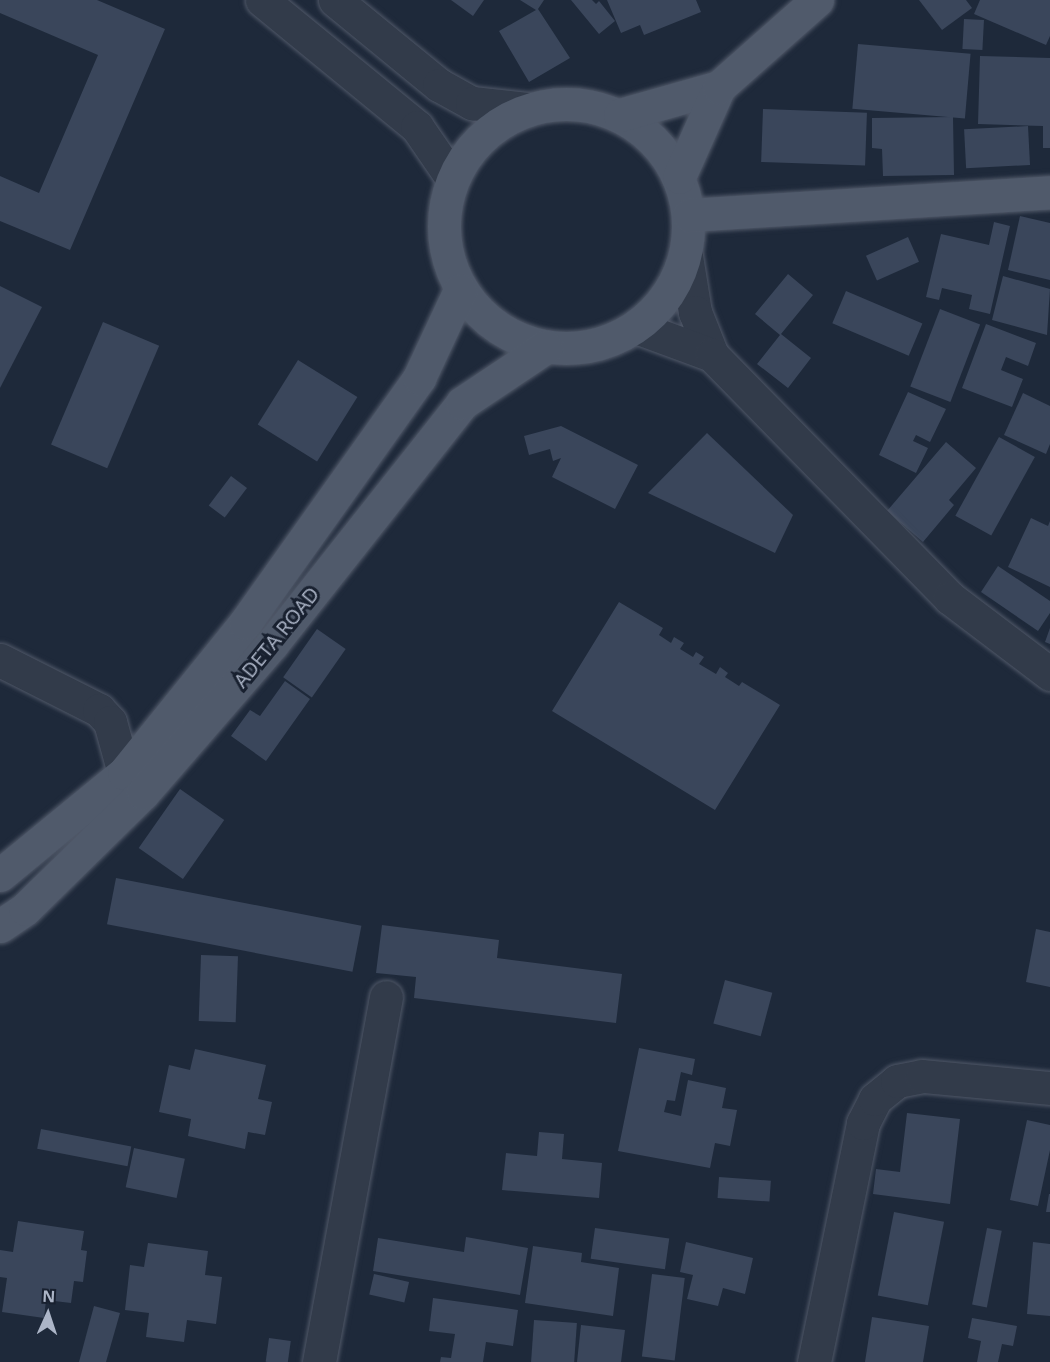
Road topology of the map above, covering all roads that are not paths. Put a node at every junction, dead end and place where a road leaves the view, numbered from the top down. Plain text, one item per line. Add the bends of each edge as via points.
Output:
1 (262, 0) edge
2 (335, 0) edge
3 (817, 0) edge
4 (718, 87) junction
5 (527, 109) junction
6 (620, 115) junction
7 (679, 177) junction
8 (452, 178) junction
9 (1050, 192) edge
10 (689, 215) junction
11 (686, 256) junction
12 (460, 290) junction
13 (636, 327) junction
14 (546, 347) junction
15 (712, 355) junction
16 (0, 660) edge
17 (1050, 675) edge
18 (124, 773) junction
19 (0, 875) edge
20 (12, 917) edge
21 (0, 943) edge
22 (386, 997) dead end
23 (1050, 1088) edge
24 (319, 1362) edge
25 (814, 1362) edge

1 - 8 street via 417,127
2 - 5 street via 439,85 472,103
3 - 4 main road
4 - 6 main road
4 - 7 main road
5 - 6 main road via 574,103
5 - 8 main road via 484,134
6 - 7 main road via 658,143
7 - 10 main road
8 - 12 main road via 442,236
9 - 10 main road
10 - 11 main road
11 - 13 main road via 669,293
11 - 15 street via 695,312
12 - 14 main road via 502,331
12 - 18 main road, ADETA ROAD via 419,378 245,623
13 - 14 main road via 593,346
13 - 15 street
14 - 20 main road, ADETA ROAD via 462,403 272,644 143,793
15 - 17 street via 950,597
16 - 18 street via 99,710 110,722
18 - 19 main road, ADETA ROAD
20 - 21 street
22 - 24 street
23 - 25 street via 922,1076 897,1081 875,1099 863,1123

